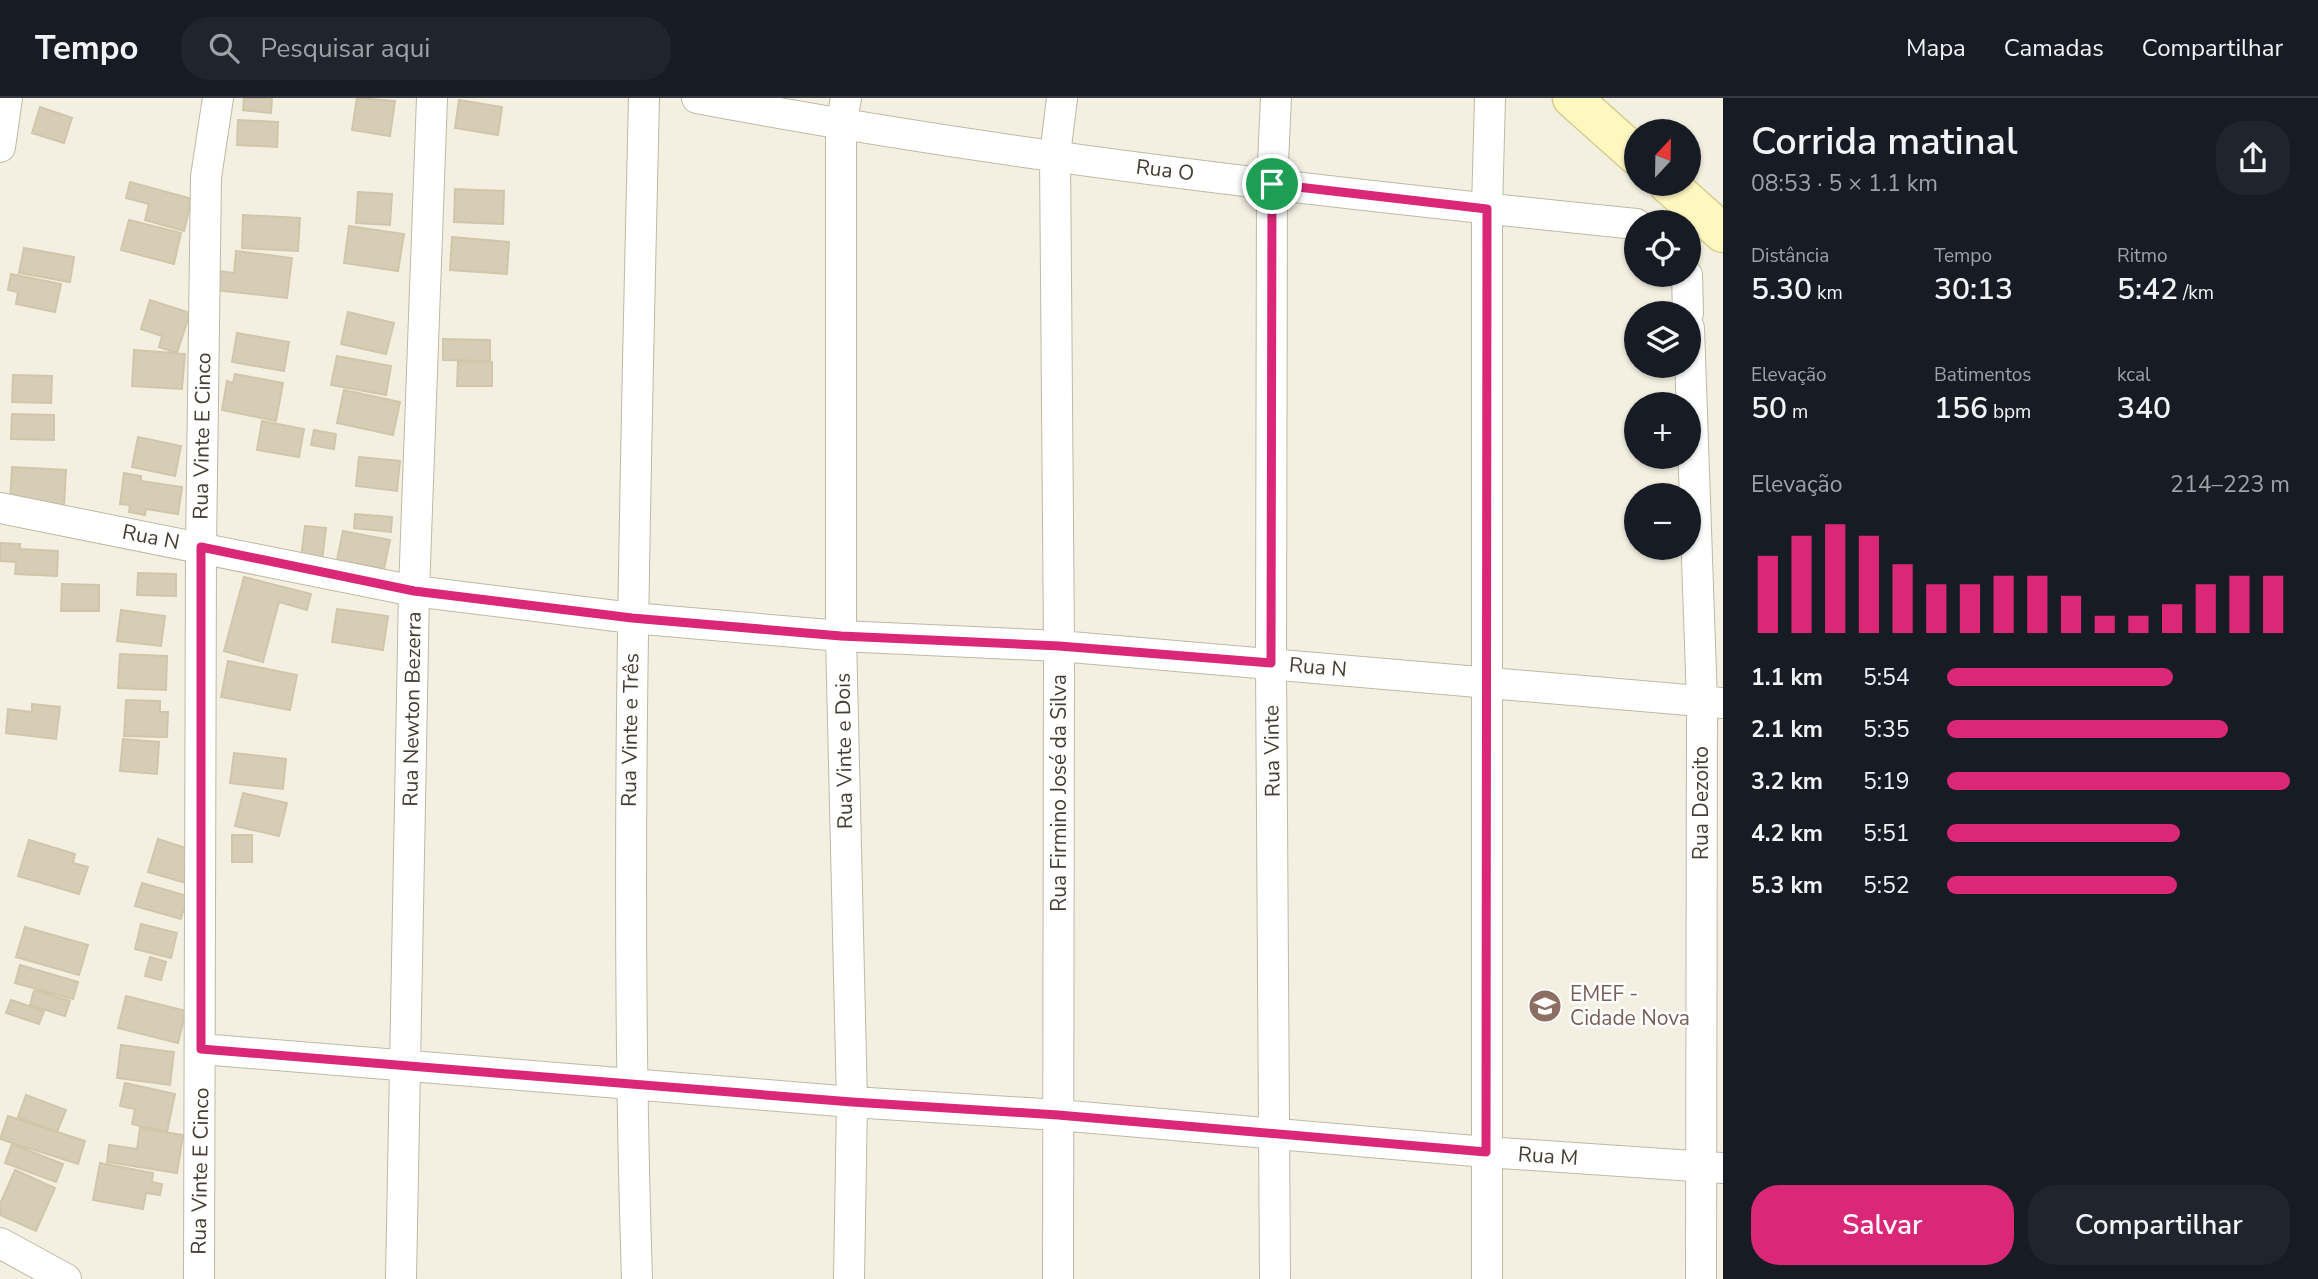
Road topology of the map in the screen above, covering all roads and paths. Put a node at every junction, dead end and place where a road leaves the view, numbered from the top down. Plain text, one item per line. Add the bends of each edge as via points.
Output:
1 (7, 98) edge
2 (218, 98) edge
3 (432, 98) edge
4 (644, 98) edge
5 (697, 98) edge
6 (1062, 98) edge
7 (1276, 98) edge
8 (1490, 98) edge
9 (1572, 98) edge
10 (843, 112) edge
11 (1624, 144) edge
12 (0, 147) edge
13 (1055, 155) junction
14 (1272, 184) junction
15 (1681, 196) edge
16 (1487, 209) junction
17 (1624, 223) edge
18 (1701, 230) edge
19 (1723, 233) edge
20 (1692, 378) edge
21 (0, 508) edge
22 (201, 547) junction
23 (414, 591) junction
24 (632, 618) junction
25 (841, 636) junction
26 (1059, 646) junction
27 (1271, 663) junction
28 (1486, 682) junction
29 (1712, 703) edge
30 (201, 1049) junction
31 (406, 1067) junction
32 (630, 1083) junction
33 (852, 1102) junction
34 (1058, 1115) junction
35 (1275, 1136) junction
36 (1486, 1152) junction
37 (1711, 1167) edge
38 (0, 1243) edge
39 (66, 1279) edge
40 (199, 1279) edge
41 (401, 1279) edge
42 (637, 1279) edge
43 (849, 1279) edge
44 (1058, 1279) edge
45 (1275, 1279) edge
46 (1487, 1279) edge
47 (1701, 1279) edge

1 - 12 street
2 - 22 street, Rua Vinte E Cinco via 206,177
3 - 23 street, Rua Newton Bezerra
4 - 24 street, Rua Vinte e Três
5 - 10 street, Rua O
6 - 13 street, Rua Firmino José da Silva
7 - 14 street, Rua Vinte
8 - 16 street
9 - 11 main road
10 - 13 street, Rua O
10 - 25 street, Rua Vinte e Dois
13 - 14 street, Rua O
13 - 26 street, Rua Firmino José da Silva
14 - 16 street, Rua O
14 - 27 street, Rua Vinte
15 - 19 main road
16 - 17 street, Rua O
16 - 28 street
18 - 19 street
20 - 29 street, Rua Dezoito
21 - 22 street, Rua N
22 - 23 street, Rua N
22 - 30 street, Rua Vinte E Cinco
23 - 24 street, Rua N
23 - 31 street, Rua Newton Bezerra
24 - 25 street, Rua N
24 - 32 street, Rua Vinte e Três
25 - 26 street, Rua N
25 - 33 street, Rua Vinte e Dois
26 - 27 street, Rua N
26 - 34 street, Rua Firmino José da Silva
27 - 28 street, Rua N
27 - 35 street, Rua Vinte
28 - 29 street, Rua N
28 - 36 street
29 - 37 street, Rua Dezoito
30 - 31 street, Rua M
30 - 40 street, Rua Vinte E Cinco
31 - 32 street, Rua M
31 - 41 street, Rua Newton Bezerra
32 - 33 street, Rua M
32 - 42 street, Rua Vinte e Três
33 - 34 street, Rua M
33 - 43 street, Rua Vinte e Dois
34 - 35 street, Rua M
34 - 44 street, Rua Firmino José da Silva
35 - 36 street, Rua M
35 - 45 street, Rua Vinte
36 - 37 street, Rua M
36 - 46 street
37 - 47 street, Rua Dezoito
38 - 39 street

